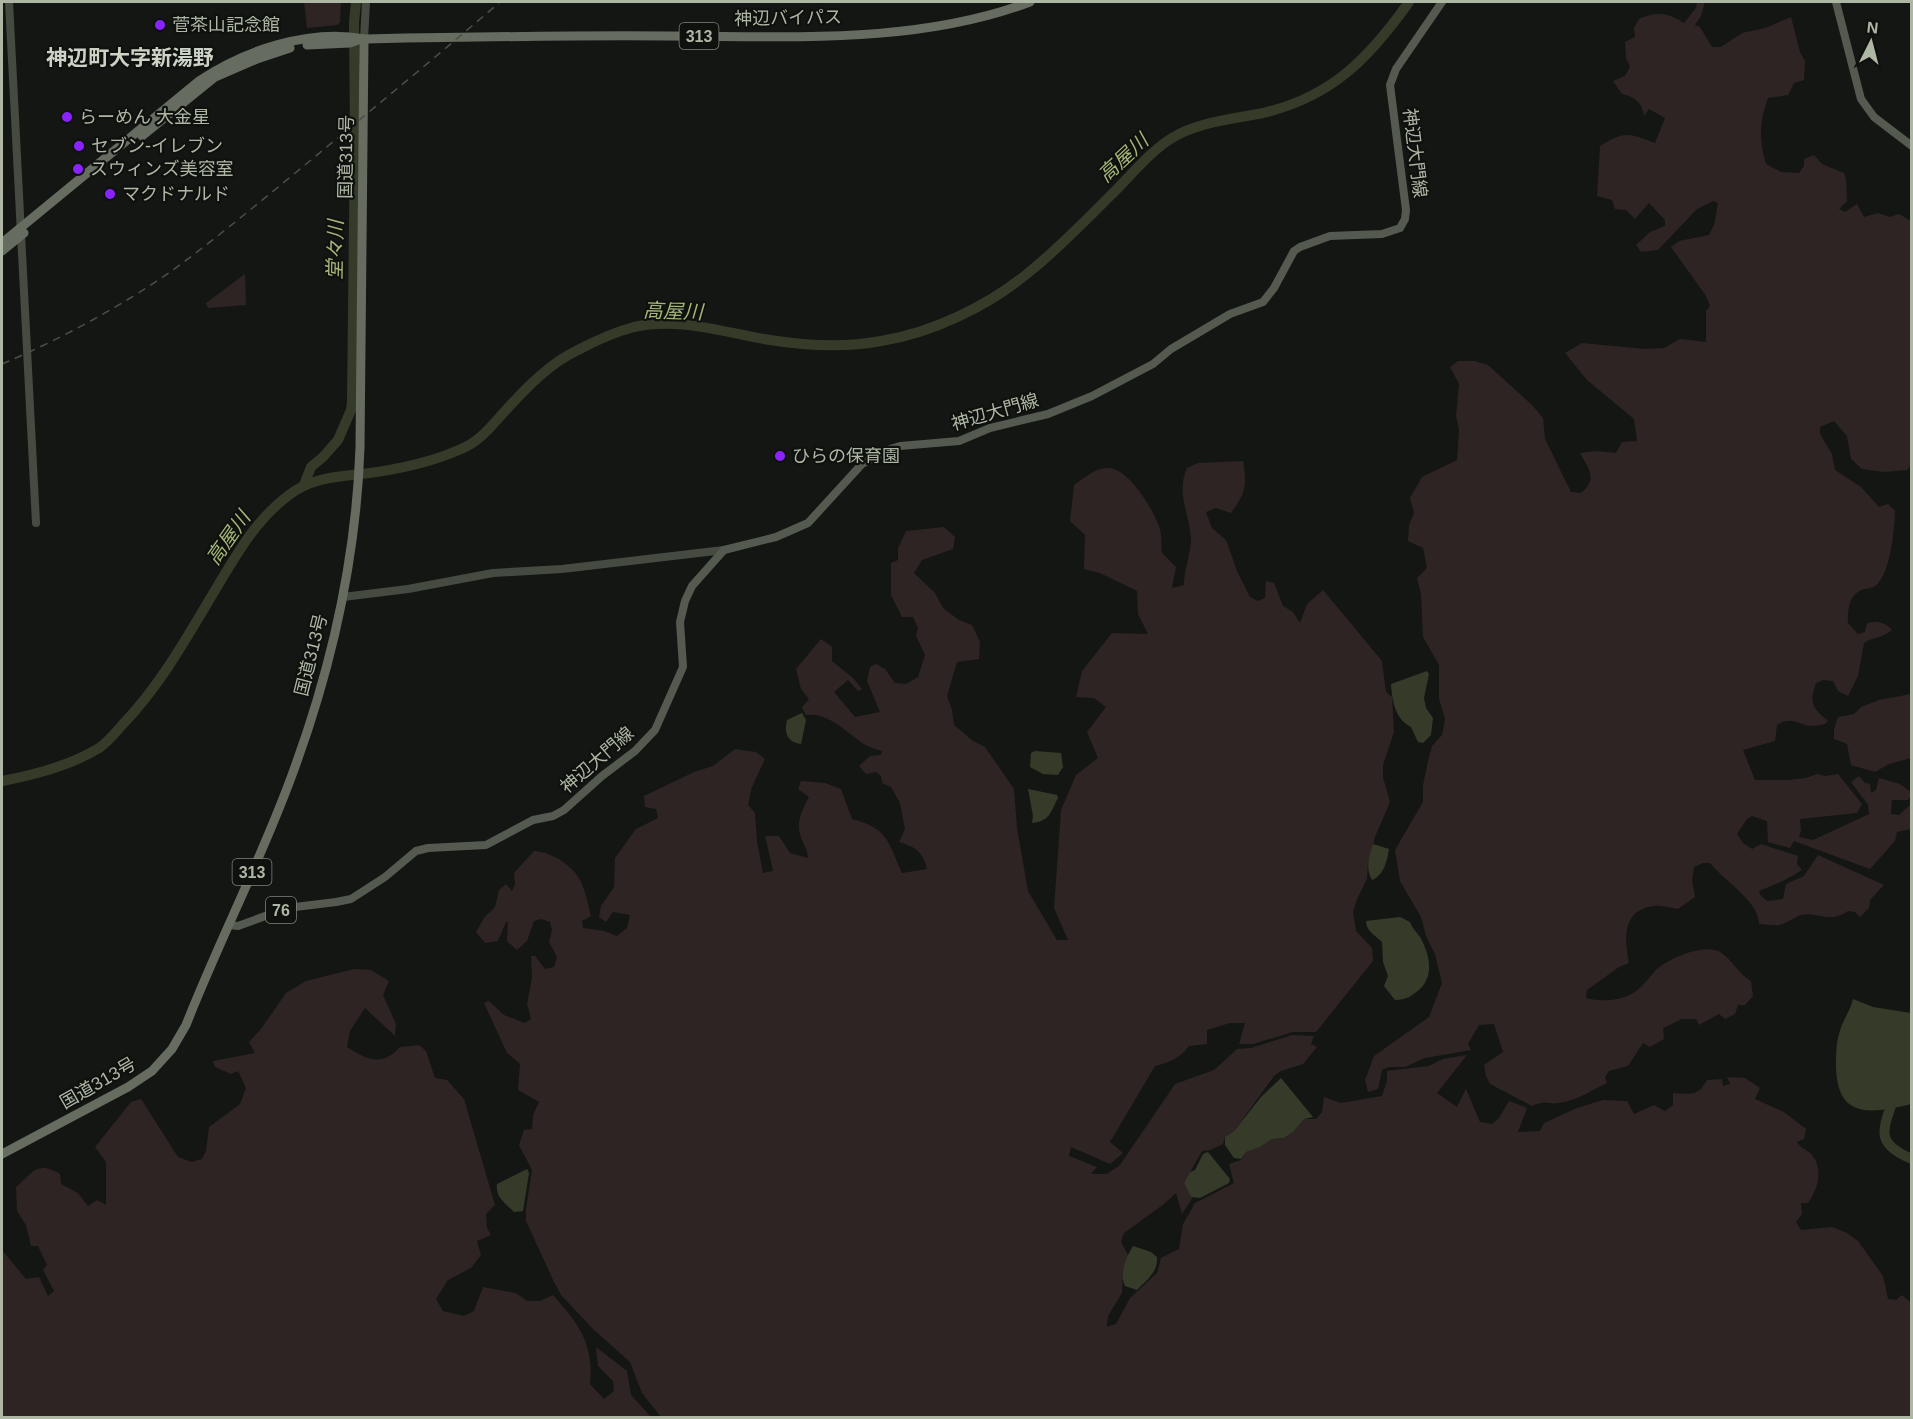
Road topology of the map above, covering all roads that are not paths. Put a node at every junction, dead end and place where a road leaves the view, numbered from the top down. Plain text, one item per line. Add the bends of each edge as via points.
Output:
1 (9, 2) edge
2 (366, 2) edge
3 (1030, 2) edge
4 (1442, 2) edge
5 (1836, 2) edge
6 (356, 39) junction
7 (1911, 146) edge
8 (22, 231) junction
9 (2, 243) edge
10 (2, 251) edge
11 (36, 523) dead end
12 (724, 550) junction
13 (343, 597) junction
14 (229, 925) junction
15 (2, 1154) edge

1 - 8 street
2 - 6 street
3 - 6 highway, 神辺バイパス / 313 via 944,25 842,35
4 - 12 main road, 神辺大門線 via 1396,69 1390,85 1406,210 1400,228 1382,234 1330,236 1300,247 1263,302 1230,314 1153,364 1048,414 990,428 959,441 890,449 862,464 808,523 776,537
5 - 7 main road via 1861,99 1874,117
6 - 8 highway, 神辺バイパス via 322,37 288,42 257,51 212,73
6 - 13 highway, 国道313号 / 313 via 360,452
8 - 9 highway
8 - 10 highway
8 - 11 street
12 - 13 street via 493,573
12 - 14 main road, 神辺大門線 / 76 via 685,601 680,622 683,667 655,730 564,810 533,820 486,845 416,851 351,899 287,908 238,926
13 - 14 highway, 国道313号 / 313 via 326,673 292,776
14 - 15 highway, 国道313号 / 313 via 186,1025 161,1062 128,1087

